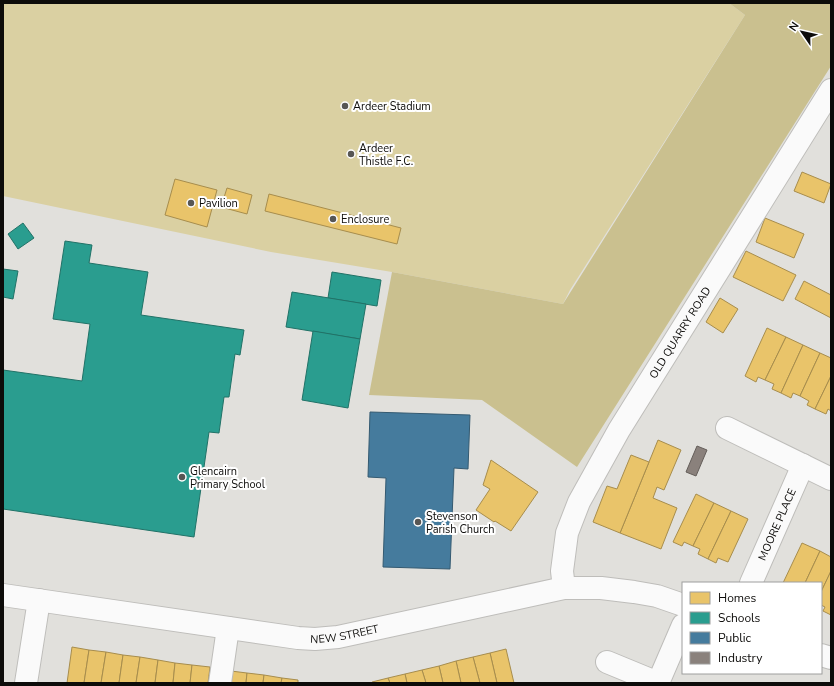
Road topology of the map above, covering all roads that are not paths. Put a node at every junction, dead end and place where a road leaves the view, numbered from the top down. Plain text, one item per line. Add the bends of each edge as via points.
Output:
1 (831, 90) edge
2 (727, 428) dead end
3 (803, 465) junction
4 (831, 479) edge
5 (751, 582) edge
6 (564, 588) junction
7 (3, 595) edge
8 (39, 600) junction
9 (682, 605) edge
10 (682, 627) edge
11 (228, 628) junction
12 (607, 662) dead end
13 (26, 683) edge
14 (220, 683) edge
15 (658, 683) edge

1 - 6 street, OLD QUARRY ROAD via 619,430 579,502 567,533 562,571
2 - 3 street
3 - 4 street
3 - 5 street, MOORE PLACE
6 - 9 street, NEW STREET via 601,588 634,592
6 - 11 street, NEW STREET via 338,637 298,638
7 - 8 street, NEW STREET
8 - 11 street, NEW STREET
8 - 13 street
10 - 15 street
11 - 14 street
12 - 15 street

